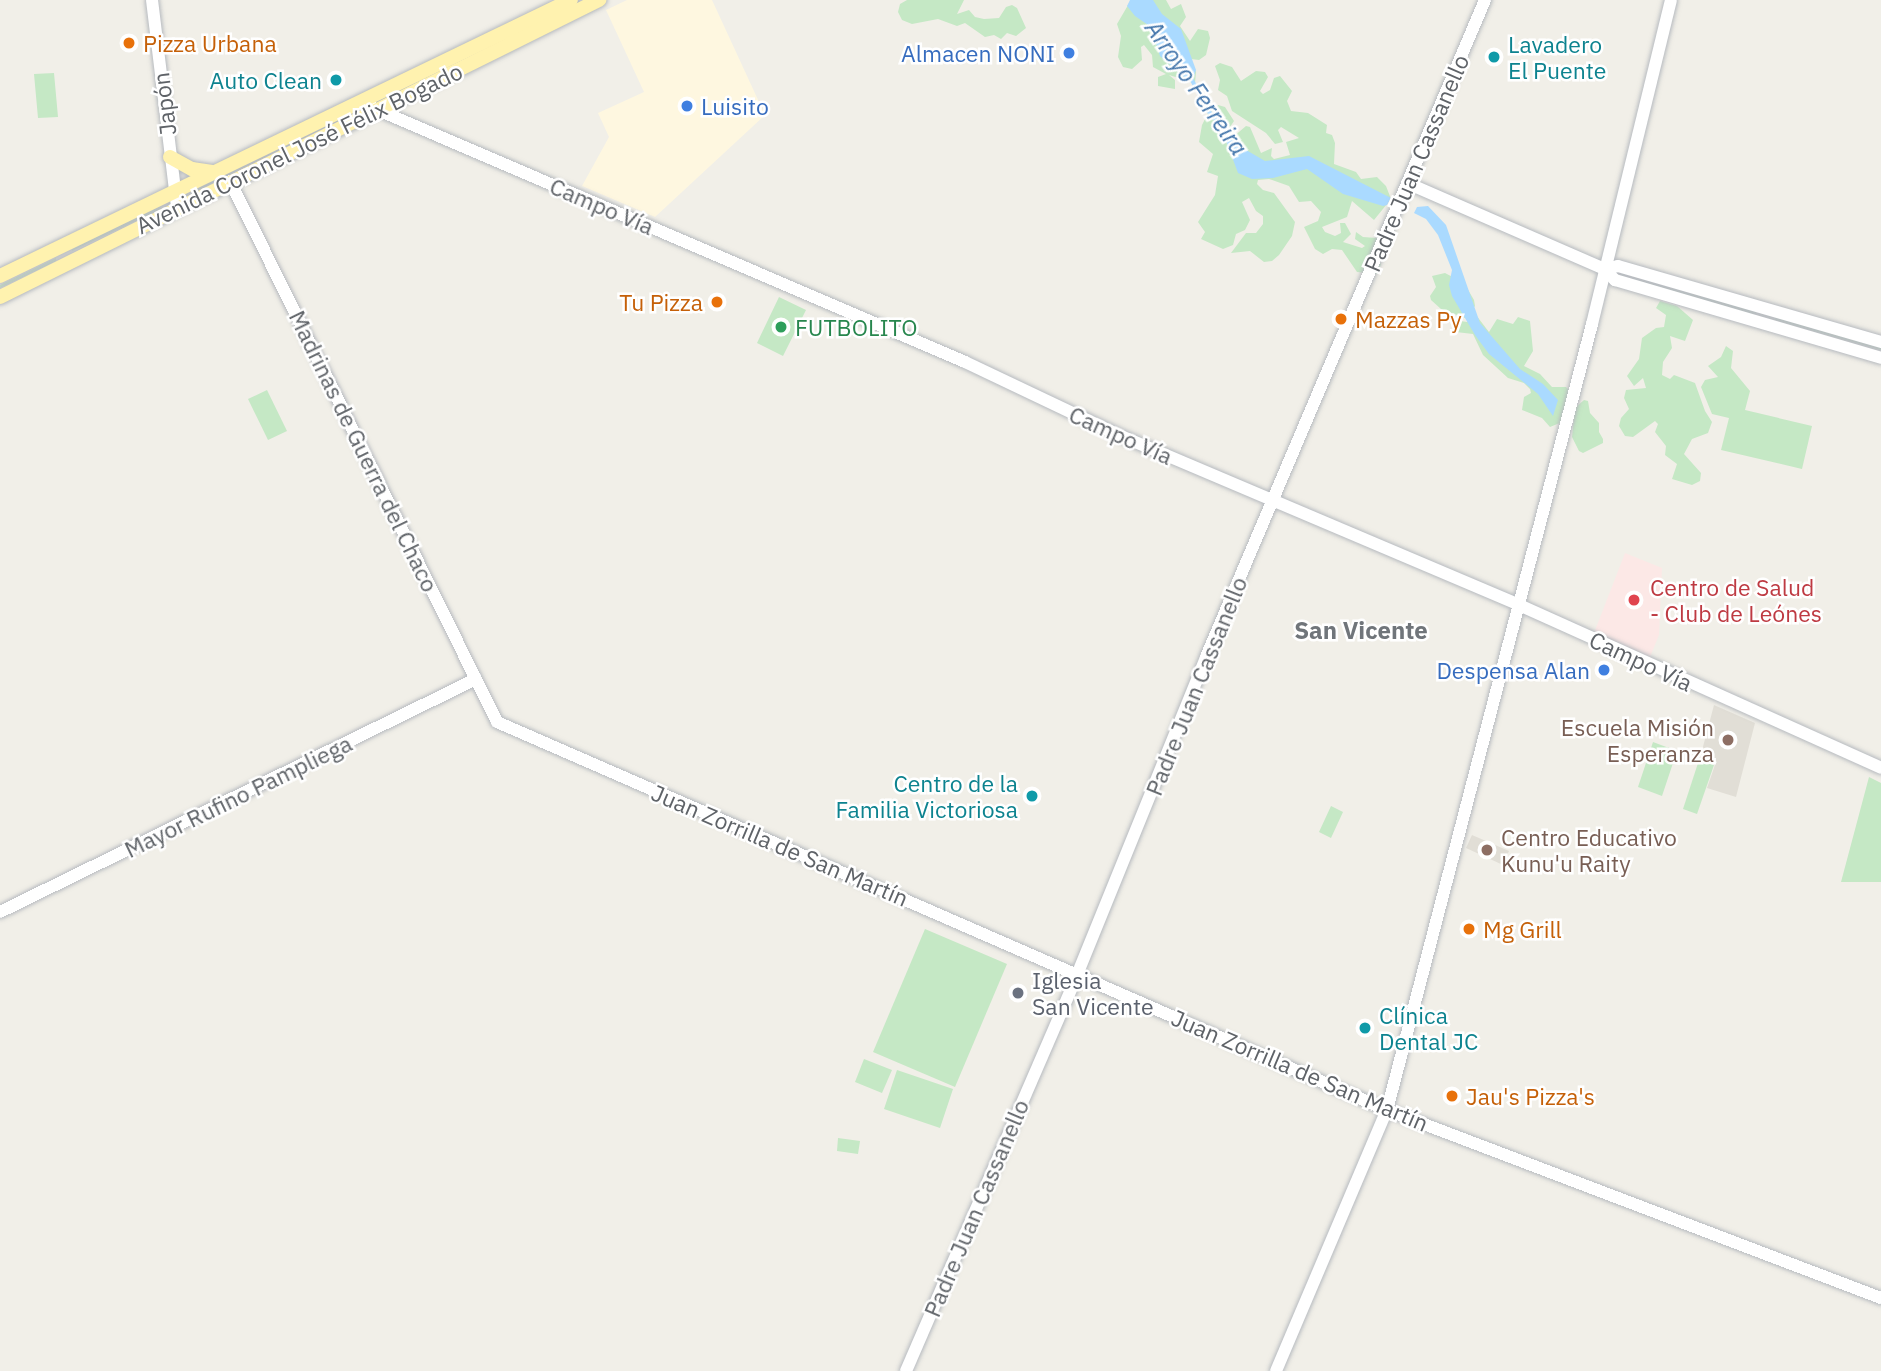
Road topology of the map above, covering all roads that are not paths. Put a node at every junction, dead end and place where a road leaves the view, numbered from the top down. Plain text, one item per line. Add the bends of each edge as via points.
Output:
1 (152, 0) edge
2 (571, 0) edge
3 (599, 0) edge
4 (1485, 0) edge
5 (1671, 0) edge
6 (361, 102) junction
7 (378, 109) junction
8 (170, 157) junction
9 (215, 172) junction
10 (230, 181) junction
11 (1407, 183) junction
12 (174, 192) junction
13 (177, 208) junction
14 (1605, 269) junction
15 (0, 276) edge
16 (0, 297) edge
17 (1881, 342) edge
18 (1881, 358) edge
19 (1272, 501) junction
20 (1519, 605) junction
21 (476, 679) junction
22 (497, 722) joint
23 (1881, 768) edge
24 (0, 912) edge
25 (1077, 975) junction
26 (1387, 1110) junction
27 (1881, 1298) edge
28 (906, 1371) edge
29 (1276, 1371) edge

1 - 8 street, Japón
2 - 6 main road, Avenida Coronel José Félix Bogado
3 - 7 main road, Avenida Coronel José Félix Bogado
4 - 11 street, Padre Juan Cassanello
5 - 14 street
6 - 7 street, Campo Vía
6 - 9 main road, Avenida Coronel José Félix Bogado
7 - 10 main road, Avenida Coronel José Félix Bogado
7 - 19 street, Campo Vía via 965,362
8 - 9 main road via 192,169
8 - 12 street, Japón
9 - 12 main road, Avenida Coronel José Félix Bogado
10 - 13 main road, Avenida Coronel José Félix Bogado
10 - 21 street, Madrinas de Guerra del Chaco
11 - 14 street
11 - 19 street, Padre Juan Cassanello
12 - 13 street, Japón
12 - 15 main road, Avenida Coronel José Félix Bogado
13 - 16 main road, Avenida Coronel José Félix Bogado
14 - 17 street via 1618,266
14 - 18 street via 1615,280
14 - 20 street
19 - 20 street, Campo Vía
19 - 25 street, Padre Juan Cassanello
20 - 23 street, Campo Vía
20 - 26 street
21 - 22 street, Madrinas de Guerra del Chaco
21 - 24 street, Mayor Rufino Pampliega
22 - 25 street, Juan Zorrilla de San Martín
25 - 26 street, Juan Zorrilla de San Martín
25 - 28 street, Padre Juan Cassanello
26 - 27 street, Juan Zorrilla de San Martín
26 - 29 street

